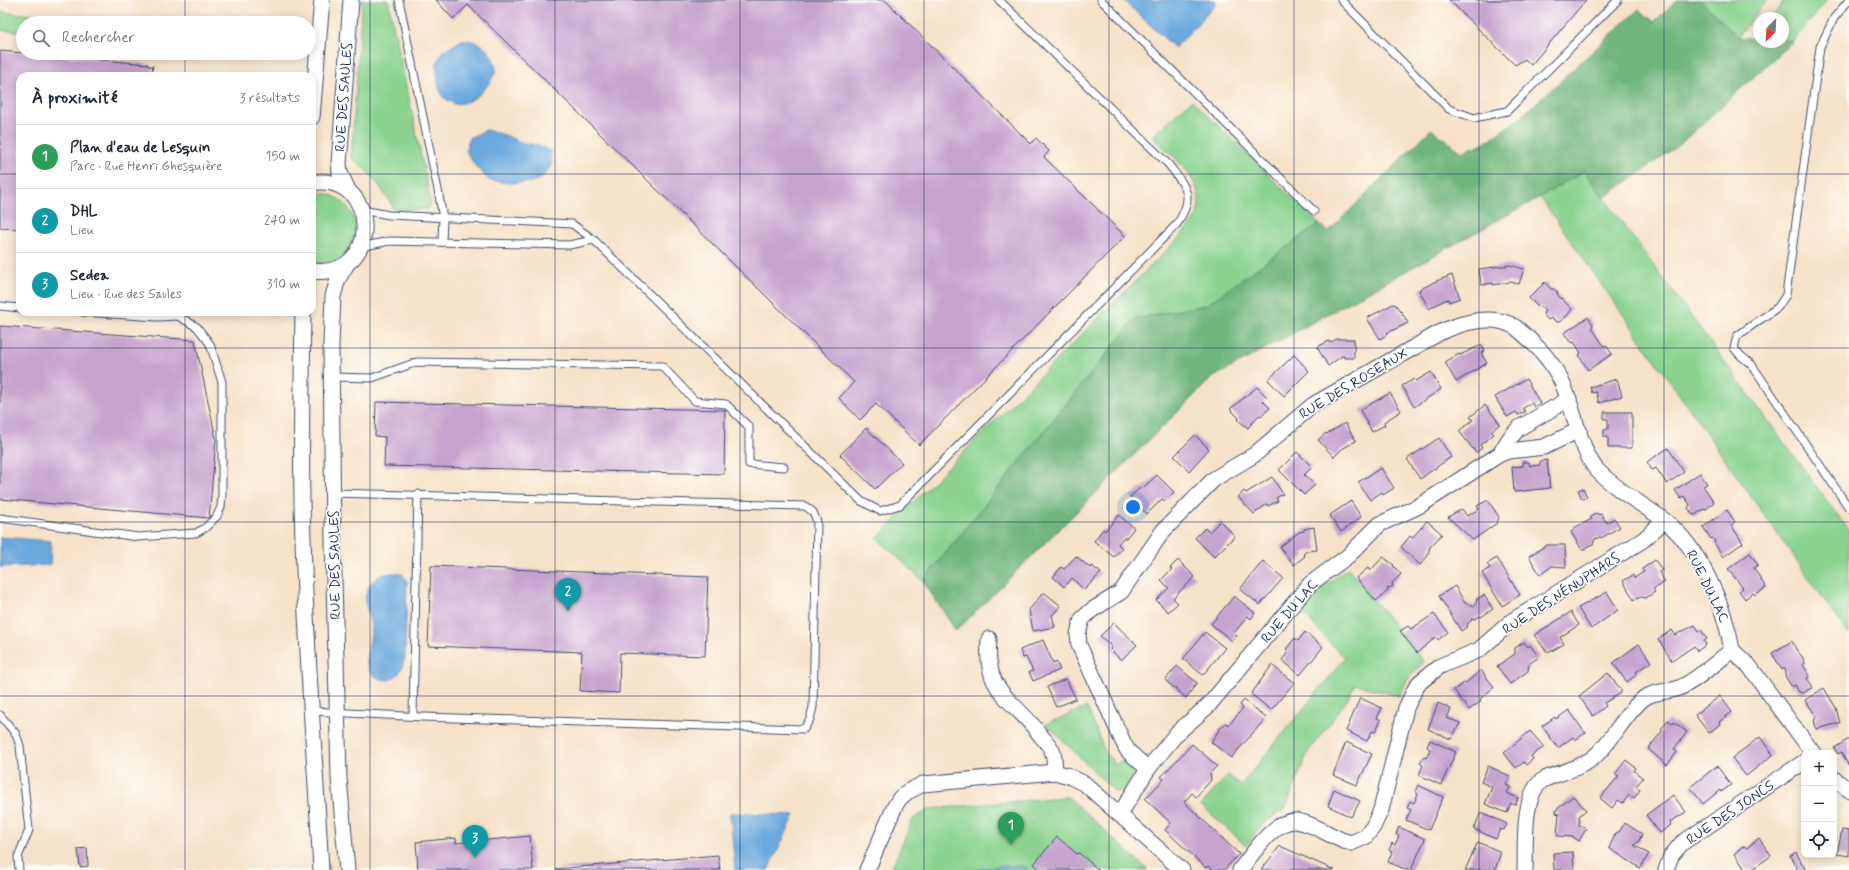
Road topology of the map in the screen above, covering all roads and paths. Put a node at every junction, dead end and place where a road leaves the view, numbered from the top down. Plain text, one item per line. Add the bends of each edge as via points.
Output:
1 (322, 0) edge
2 (351, 0) edge
3 (399, 0) edge
4 (999, 0) edge
5 (1101, 0) edge
6 (1341, 0) edge
7 (1618, 0) edge
8 (1849, 0) edge
9 (316, 72) edge
10 (316, 183) edge
11 (349, 192) junction
12 (362, 210) junction
13 (1314, 211) dead end
14 (443, 218) junction
15 (594, 240) junction
16 (442, 242) junction
17 (361, 246) junction
18 (346, 264) junction
19 (316, 271) edge
20 (0, 306) edge
21 (16, 308) edge
22 (142, 316) edge
23 (165, 316) edge
24 (183, 316) edge
25 (303, 316) edge
26 (332, 376) junction
27 (1569, 399) junction
28 (1579, 430) junction
29 (1500, 454) junction
30 (784, 466) dead end
31 (332, 493) junction
32 (418, 494) junction
33 (1849, 508) edge
34 (0, 518) edge
35 (1664, 521) junction
36 (989, 639) dead end
37 (1732, 650) junction
38 (311, 711) junction
39 (337, 712) junction
40 (0, 715) edge
41 (412, 716) junction
42 (1812, 750) edge
43 (1801, 764) edge
44 (1148, 769) junction
45 (1055, 772) junction
46 (1837, 781) edge
47 (1849, 790) edge
48 (1120, 814) junction
49 (19, 870) edge
50 (321, 870) edge
51 (347, 870) edge
52 (867, 870) edge
53 (1182, 870) edge
54 (1240, 870) edge
55 (1525, 870) edge
56 (1666, 870) edge

1 - 9 street, RUE DES SAULES
2 - 11 street, RUE DES SAULES via 339,164 340,173
3 - 14 lane
4 - 15 lane via 1169,165 1187,190 1186,209 1177,224 900,505 880,511 861,501
5 - 13 lane
6 - 7 lane via 1449,109 1474,118 1507,111
8 - 33 lane via 1834,18 1820,47 1788,288 1778,307 1737,336 1734,348 1752,364
10 - 11 street, RUE DES SAULES via 329,183
11 - 12 street, RUE DES SAULES
12 - 14 lane via 389,215
12 - 17 street, RUE DES SAULES via 365,225
14 - 15 lane via 572,224
14 - 16 lane
15 - 16 lane via 569,245
16 - 17 lane via 389,241
17 - 18 street, RUE DES SAULES
18 - 19 street via 333,270
18 - 26 street, RUE DES SAULES via 338,278 333,296
20 - 21 lane
22 - 23 lane
24 - 34 lane via 197,327 210,344 222,382 222,494 220,507 211,523 196,533 138,537
25 - 38 street, RUE DES SAULES via 301,449
26 - 30 lane via 372,378 416,362 662,366 695,401 726,404 749,427 749,464
26 - 31 street, RUE DES SAULES
27 - 28 street, RUE DU LAC
27 - 29 street, RUE DU LAC via 1519,428
27 - 44 street, RUE DES ROSEAUX via 1552,363 1522,332 1496,320 1468,323 1439,333 1313,405 1254,455 1214,479 1163,531 1121,592 1087,614 1079,627 1079,645 1124,744
28 - 29 street, RUE DU LAC via 1544,447
28 - 35 street, RUE DU LAC via 1597,470
29 - 44 street, RUE DU LAC via 1419,506 1380,524 1348,556 1310,584 1208,706 1177,733
31 - 32 lane
31 - 39 street, RUE DES SAULES
32 - 41 lane
32 - 41 lane via 805,506 813,512 817,522 813,707 804,728
35 - 37 street, RUE DU LAC via 1685,541 1708,579 1726,618
35 - 54 street, RUE DES NÉNUPHARS via 1643,540 1512,621 1479,650 1440,666 1420,682 1406,708 1381,810 1365,837 1351,842 1344,841 1305,824 1289,821 1274,828
36 - 45 street via 988,657 993,681 1053,752
37 - 42 street via 1750,667
37 - 55 street via 1680,688 1650,694 1644,698 1593,758 1536,786 1528,810
38 - 39 lane
38 - 50 street, RUE DES SAULES
39 - 41 lane
39 - 51 street, RUE DES SAULES via 339,778
40 - 49 lane via 16,734 20,746 29,830 18,857
43 - 56 street, RUE DES JONCS via 1682,843 1671,856
44 - 48 street, RUE DU LAC
45 - 48 street via 1085,784
45 - 52 street via 936,782 915,788 900,798 895,806
46 - 47 street
48 - 53 street

